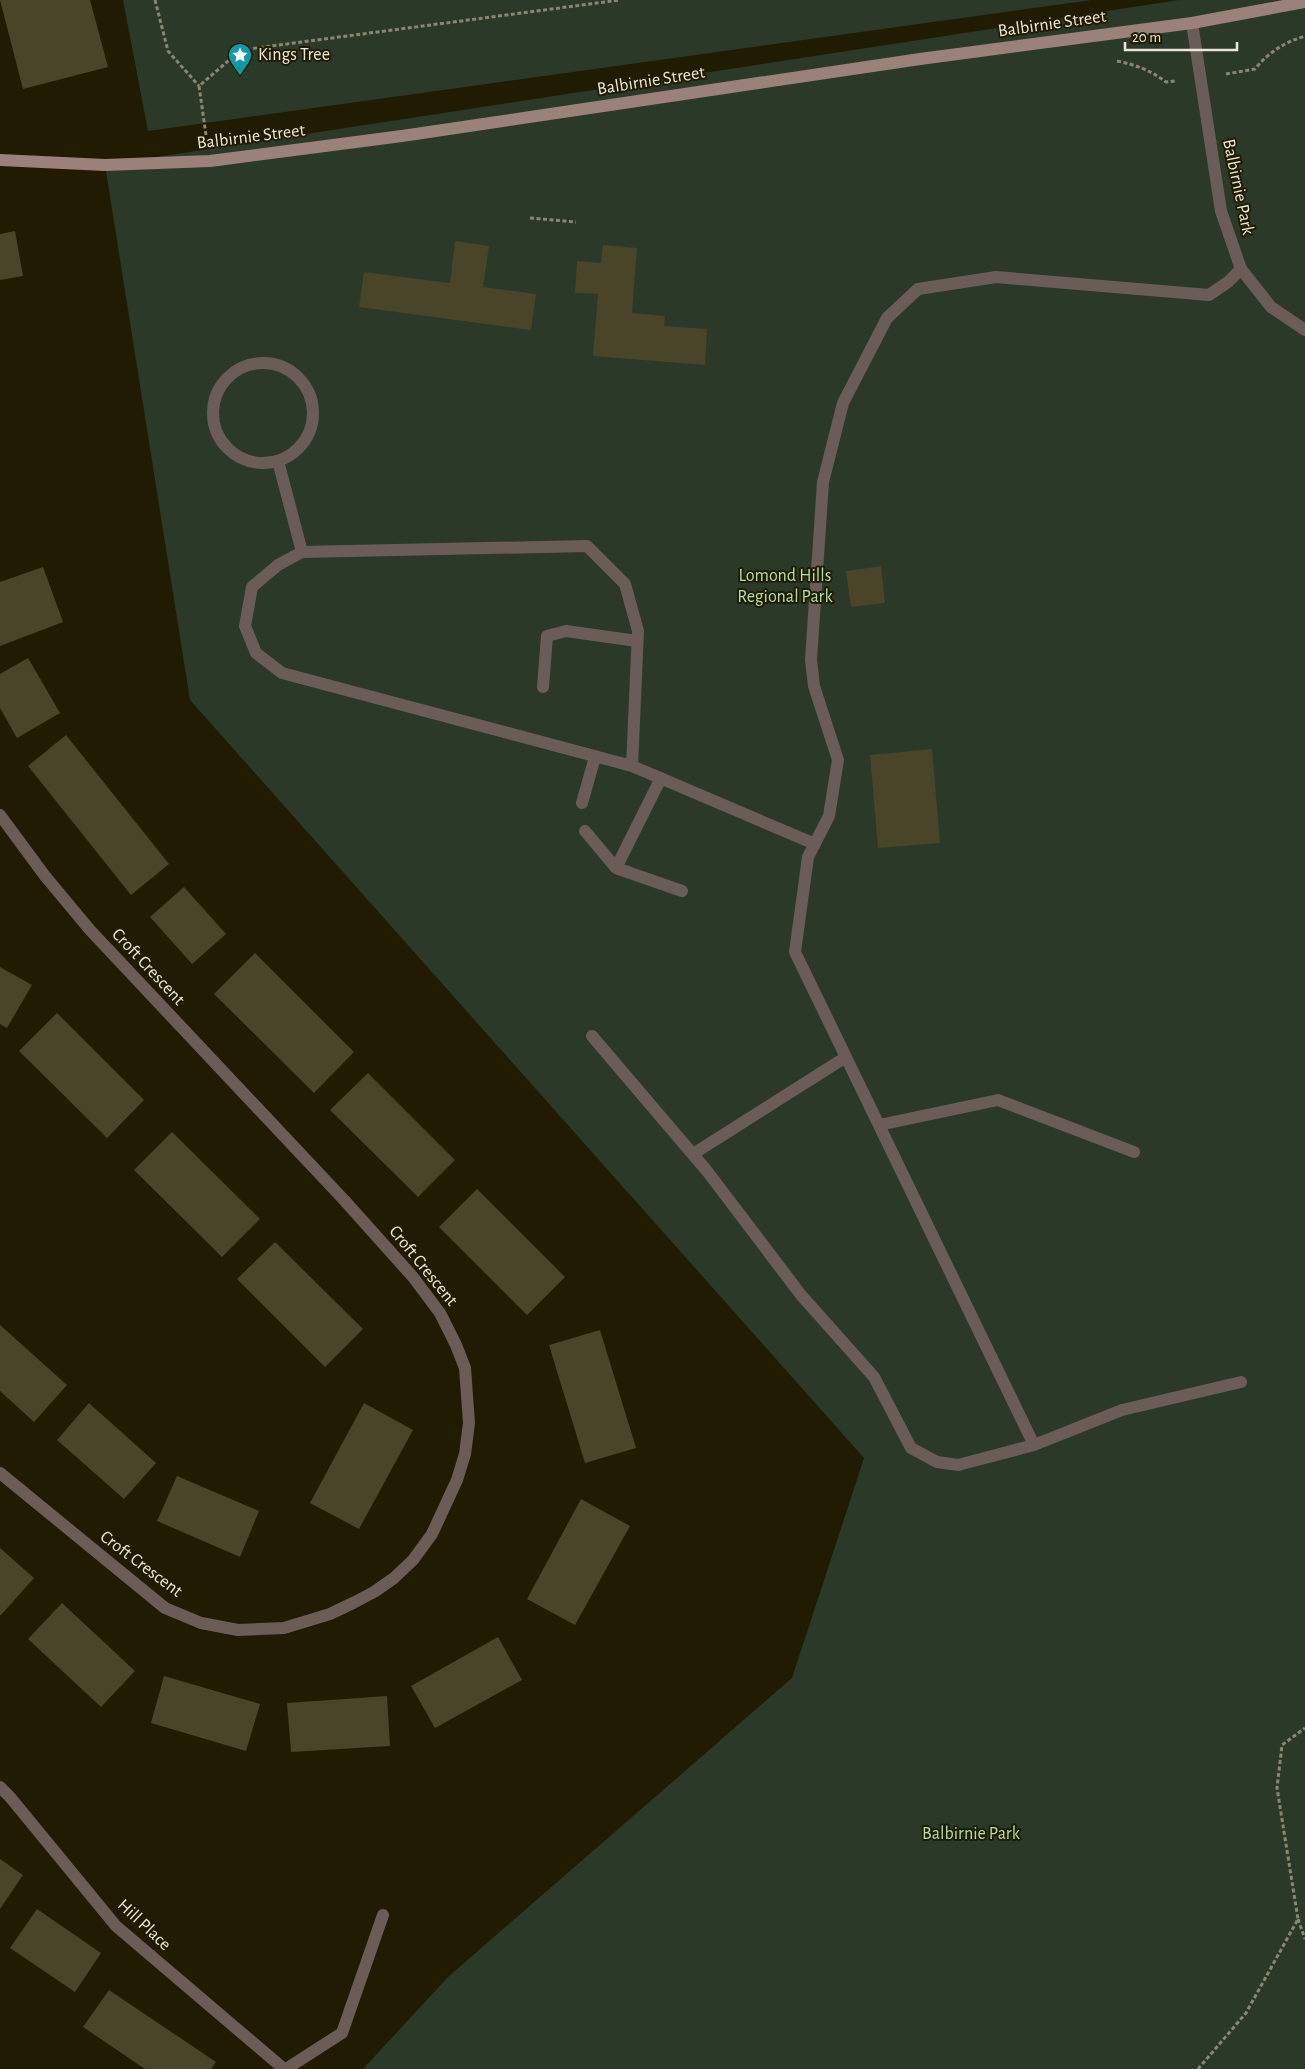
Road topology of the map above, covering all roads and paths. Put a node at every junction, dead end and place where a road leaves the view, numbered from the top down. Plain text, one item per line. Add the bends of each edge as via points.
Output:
1 (155, 0) edge
2 (620, 0) edge
3 (1305, 2) edge
4 (1192, 23) junction
5 (199, 86) junction
6 (0, 160) edge
7 (210, 161) junction
8 (530, 218) dead end
9 (576, 222) dead end
10 (1241, 269) junction
11 (1305, 330) edge
12 (278, 461) junction
13 (302, 552) junction
14 (638, 641) junction
15 (542, 687) dead end
16 (595, 757) junction
17 (632, 766) junction
18 (661, 778) junction
19 (582, 803) dead end
20 (0, 815) edge
21 (585, 832) dead end
22 (815, 844) junction
23 (616, 868) junction
24 (682, 891) dead end
25 (592, 1036) dead end
26 (846, 1057) junction
27 (879, 1125) junction
28 (1134, 1152) dead end
29 (693, 1154) junction
30 (1241, 1382) dead end
31 (1034, 1445) junction
32 (0, 1473) edge
33 (1305, 1728) edge
34 (0, 1787) edge
35 (383, 1915) dead end
36 (1298, 1919) junction
37 (1305, 1939) edge
38 (285, 2069) edge
39 (1198, 2069) edge

1 - 5 path via 168,51
2 - 5 path via 241,50
3 - 4 main road, Balbirnie Street
4 - 7 main road, Balbirnie Street via 910,60 402,136
4 - 10 street, Balbirnie Park via 1221,211
5 - 7 path
6 - 7 main road, Balbirnie Street via 105,165
8 - 9 path
10 - 11 street, Balbirnie Park via 1271,307
10 - 22 street via 1209,295 996,276 918,289 887,318 843,403 823,482 812,660 814,686 838,760 830,816
12 - 12 street via 261,464 245,460 230,451 219,438 213,423 213,406 218,390 241,367 257,362 274,363 302,380 314,411 312,427 305,442 293,454
12 - 13 street
13 - 14 street via 587,546 625,584
13 - 16 street via 278,565 252,587 245,626 256,653 282,673
14 - 15 street via 566,631 546,636
14 - 17 street
16 - 17 street
16 - 19 street
17 - 18 street
18 - 22 street
18 - 23 street
20 - 32 street, Croft Crescent via 90,930 413,1277 440,1313 465,1368 469,1423 457,1480 432,1534 413,1560 374,1592 330,1614 284,1628 238,1630 201,1623 165,1608
21 - 23 street
22 - 26 street via 808,857 795,952
23 - 24 street
25 - 29 street
26 - 27 street
26 - 29 street
27 - 28 street via 998,1100
27 - 31 street
29 - 31 street via 801,1295 874,1377 911,1448 937,1462 958,1465
30 - 31 street via 1122,1410
33 - 36 path via 1282,1745 1277,1788
34 - 38 street, Hill Place via 116,1926
35 - 38 street via 342,2033
36 - 37 path
36 - 39 path via 1246,2013

